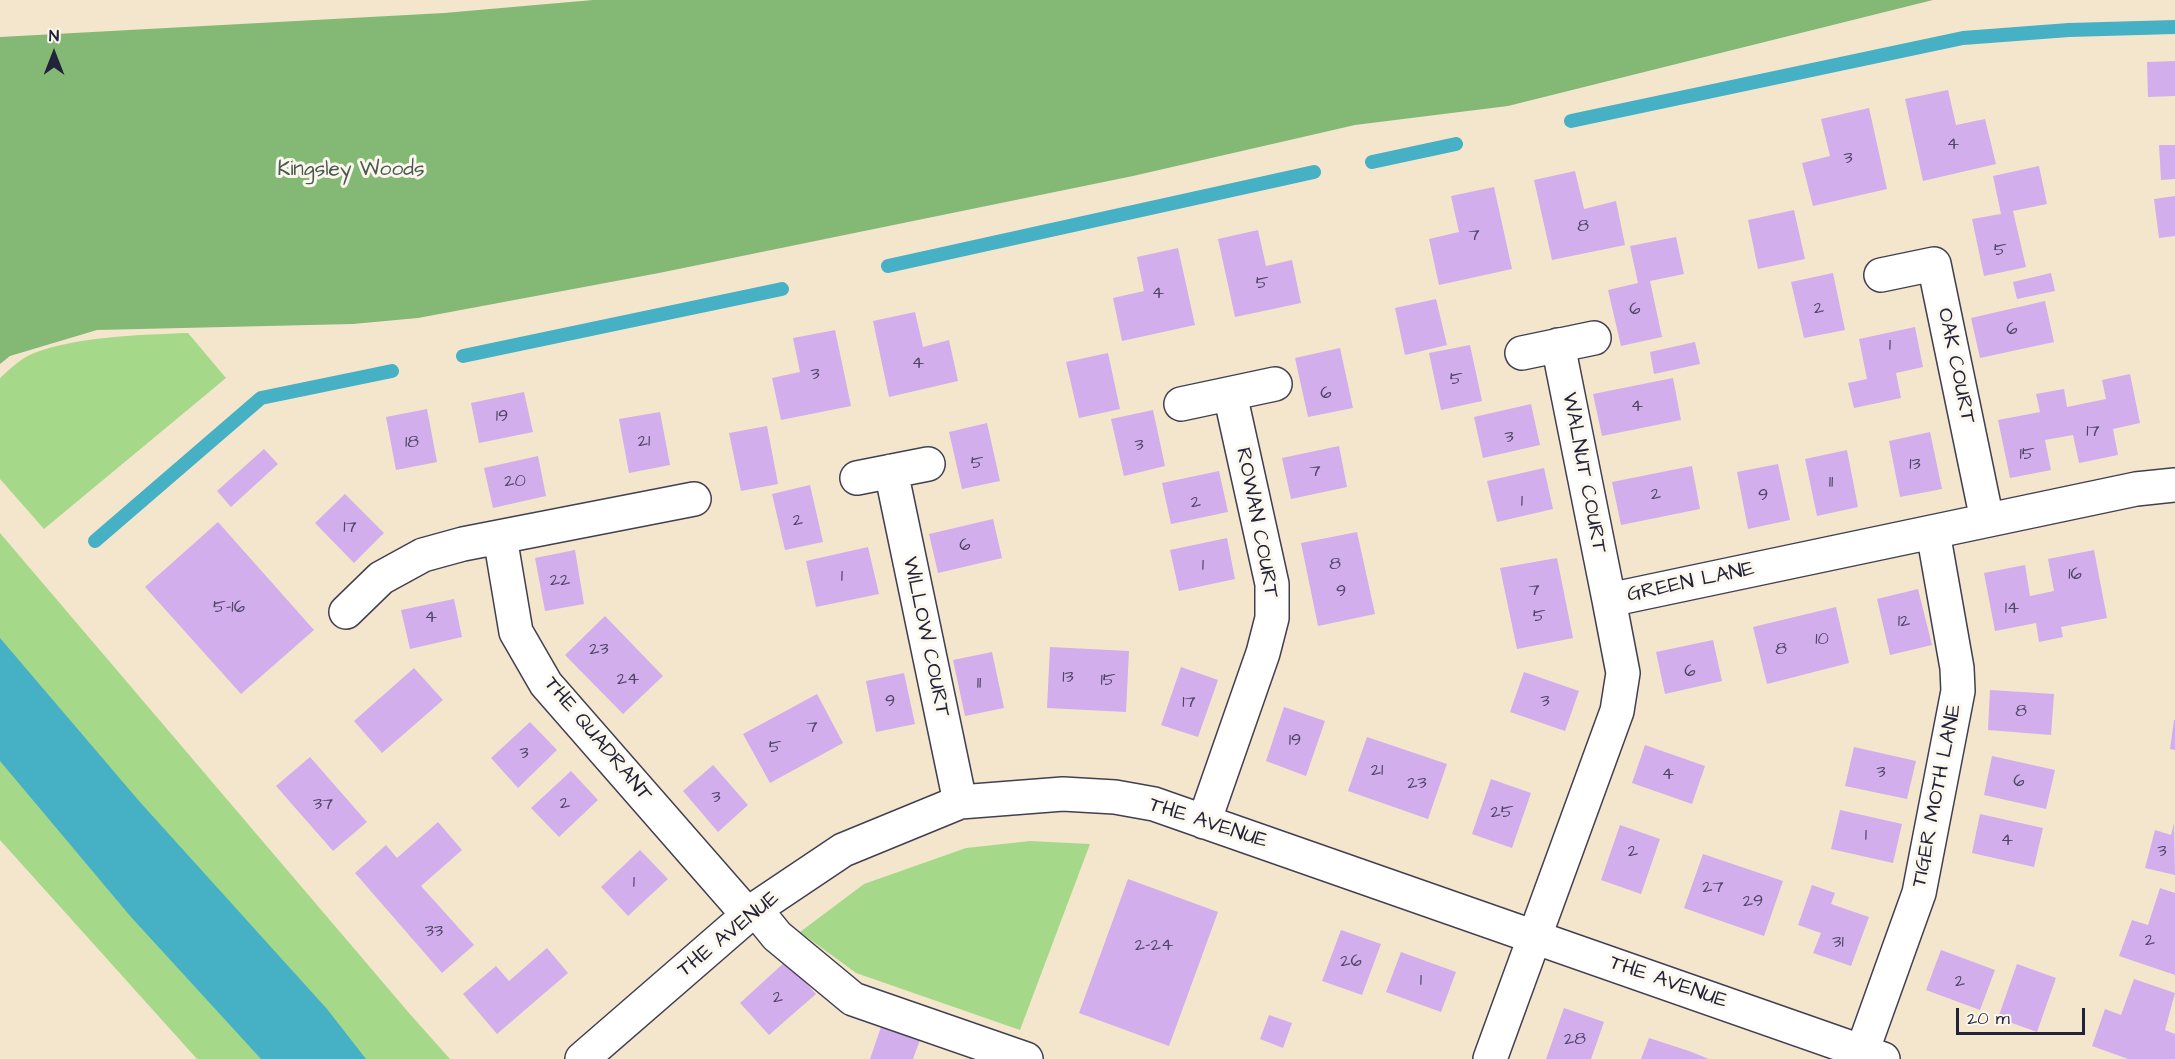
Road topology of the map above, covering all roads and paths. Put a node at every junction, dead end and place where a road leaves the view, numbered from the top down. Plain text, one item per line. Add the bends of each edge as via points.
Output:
1 (1881, 275) dead end
2 (1594, 338) dead end
3 (1558, 345) junction
4 (1522, 352) dead end
5 (1275, 384) dead end
6 (1230, 394) junction
7 (1181, 404) dead end
8 (928, 464) dead end
9 (891, 471) junction
10 (857, 478) dead end
11 (2175, 484) edge
12 (694, 499) dead end
13 (1987, 520) junction
14 (1933, 532) junction
15 (500, 537) junction
16 (1609, 600) junction
17 (346, 612) dead end
18 (960, 802) junction
19 (1204, 822) junction
20 (752, 912) junction
21 (1533, 936) junction
22 (1873, 1055) edge
23 (582, 1059) edge
24 (1026, 1059) edge
25 (1490, 1059) edge

1 - 13 street, OAK COURT via 1934,264
2 - 3 street
3 - 4 street
3 - 16 street, WALNUT COURT
5 - 6 street
6 - 7 street
6 - 19 street, ROWAN COURT via 1272,584 1272,618
8 - 9 street
9 - 10 street
9 - 18 street, WILLOW COURT
11 - 13 street, GREEN LANE
12 - 15 street
13 - 14 street, GREEN LANE
14 - 16 street, GREEN LANE
14 - 22 street, TIGER MOTH LANE via 1958,668 1958,691 1920,893
15 - 17 street via 423,555 381,579
15 - 20 street, THE QUADRANT via 516,632 546,684
16 - 21 street, GREEN LANE via 1623,673 1617,711
18 - 19 street, THE AVENUE via 1064,794 1115,797 1154,804
18 - 20 street, THE AVENUE via 843,850
19 - 21 street, THE AVENUE
20 - 23 street, THE AVENUE
20 - 24 street, THE QUADRANT via 853,999
21 - 22 street, THE AVENUE
21 - 25 street, GREEN LANE

